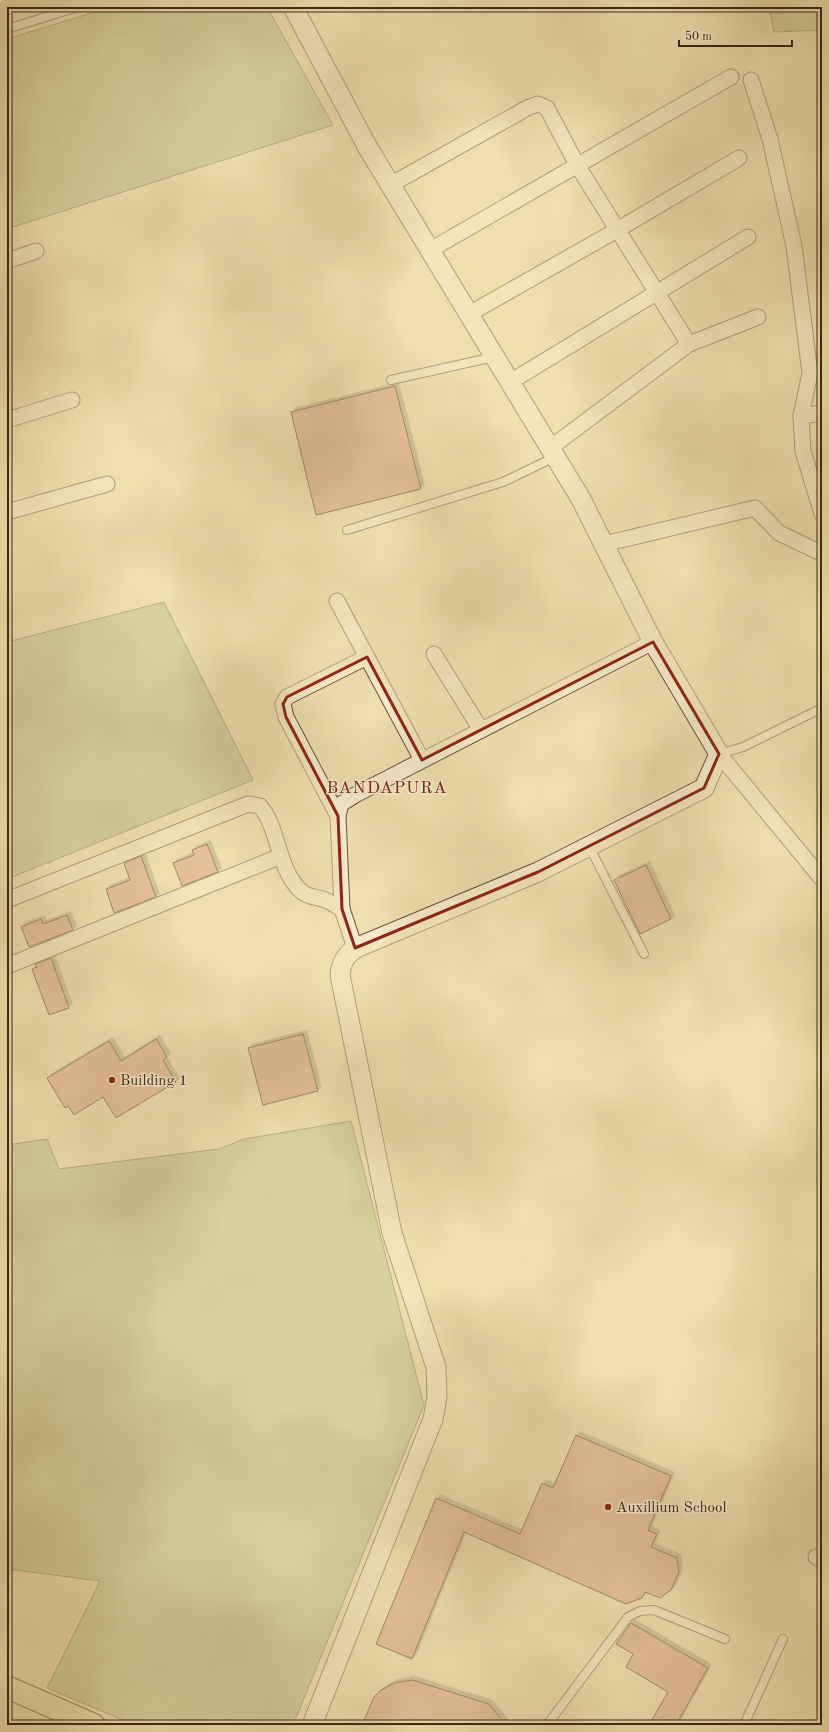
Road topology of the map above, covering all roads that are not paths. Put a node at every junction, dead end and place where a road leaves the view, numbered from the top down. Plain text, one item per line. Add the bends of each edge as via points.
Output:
1 (78, 7) edge
2 (293, 7) edge
3 (7, 29) edge
4 (731, 78) dead end
5 (751, 80) dead end
6 (739, 158) dead end
7 (578, 165) junction
8 (390, 185) junction
9 (617, 230) junction
10 (748, 237) dead end
11 (430, 250) junction
12 (36, 251) dead end
13 (7, 261) edge
14 (656, 292) junction
15 (468, 314) junction
16 (758, 317) dead end
17 (689, 344) junction
18 (494, 357) junction
19 (391, 380) dead end
20 (510, 382) junction
21 (72, 400) dead end
22 (822, 413) edge
23 (801, 416) junction
24 (7, 420) edge
25 (552, 453) junction
26 (106, 484) dead end
27 (7, 512) edge
28 (822, 514) edge
29 (346, 530) dead end
30 (604, 544) junction
31 (822, 551) edge
32 (337, 601) dead end
33 (653, 642) junction
34 (434, 654) dead end
35 (367, 657) junction
36 (822, 708) edge
37 (481, 730) junction
38 (719, 754) junction
39 (422, 760) junction
40 (338, 816) junction
41 (589, 846) junction
42 (282, 856) junction
43 (822, 879) edge
44 (7, 900) edge
45 (342, 909) junction
46 (355, 948) junction
47 (644, 954) dead end
48 (7, 966) edge
49 (725, 1639) dead end
50 (783, 1639) dead end
51 (7, 1687) edge
52 (94, 1725) edge
53 (312, 1725) edge
54 (547, 1725) edge
55 (744, 1725) edge

1 - 3 lane
2 - 8 street
4 - 7 street
5 - 23 street via 770,139 794,246 810,373
6 - 9 street
7 - 8 street via 547,108 538,104
7 - 9 street
7 - 11 street
8 - 11 street
9 - 14 street
9 - 15 street
10 - 14 street
11 - 15 street
12 - 13 street
14 - 17 street
14 - 20 street
15 - 18 street
16 - 17 street
17 - 25 street
18 - 19 lane
18 - 20 street
20 - 25 street
21 - 24 street
22 - 23 street
23 - 28 street via 803,451
25 - 29 lane via 502,482
25 - 30 street via 581,499
26 - 27 street
30 - 31 street via 755,508 779,533 819,552
30 - 33 street
32 - 35 street
33 - 37 street
33 - 38 street
34 - 37 street
35 - 39 street
35 - 40 street via 287,697 283,704 286,717
36 - 38 lane via 743,747
37 - 39 street
38 - 41 street via 704,788
38 - 43 street
39 - 40 street via 341,804
40 - 45 street
41 - 46 street via 538,872
41 - 47 lane
42 - 44 street via 268,816 260,806 248,804
42 - 45 street via 290,876 302,893 325,900
42 - 48 street
45 - 46 street
46 - 53 street via 343,961 340,975 392,1232 436,1368 437,1397 432,1419
49 - 54 lane via 654,1610 640,1611 628,1617
50 - 55 lane
51 - 52 main road

